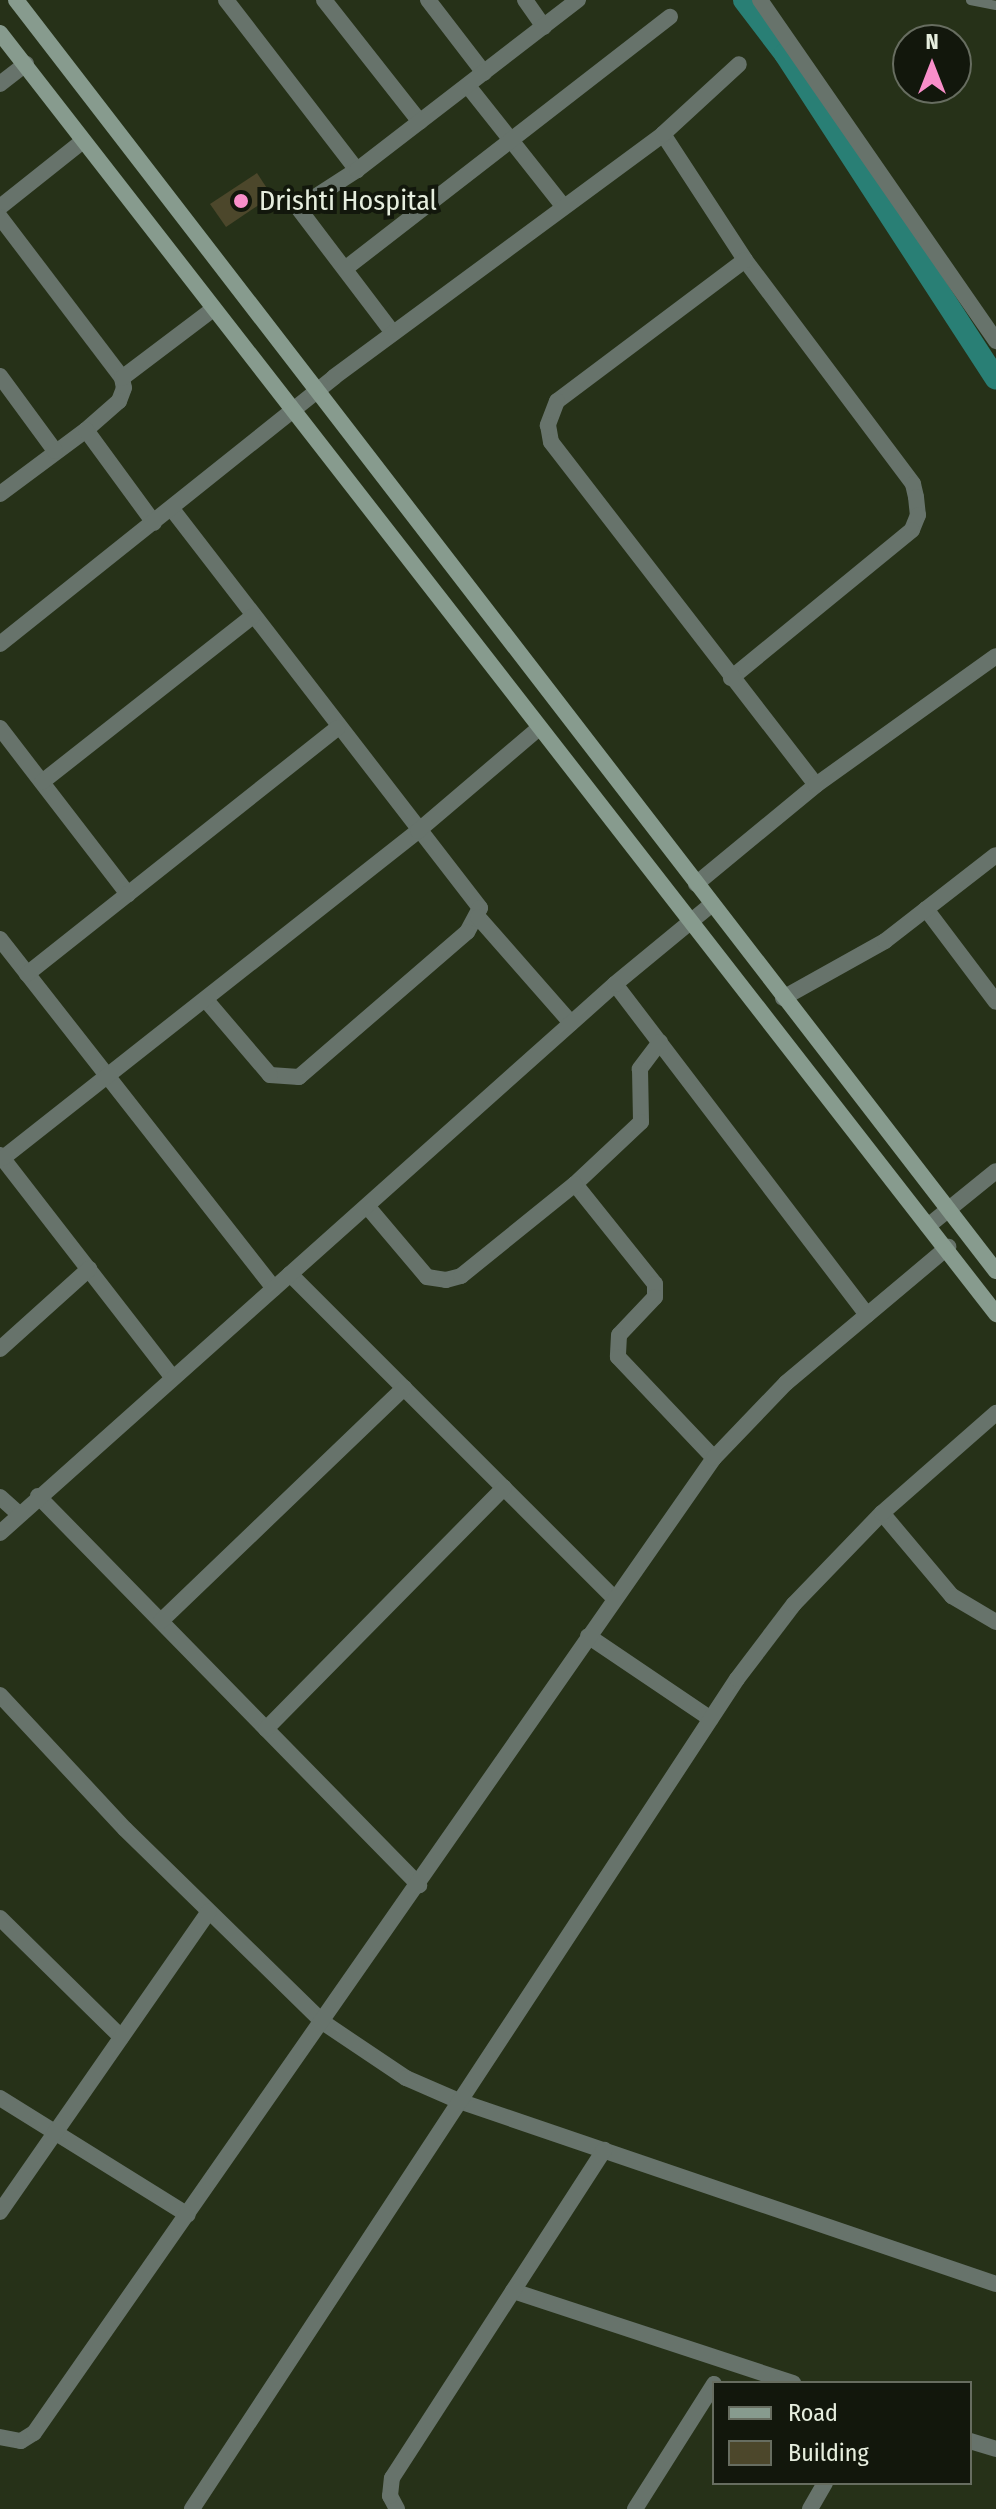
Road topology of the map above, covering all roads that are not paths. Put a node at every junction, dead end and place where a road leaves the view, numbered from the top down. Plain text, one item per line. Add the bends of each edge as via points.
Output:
1 (16, 0) edge
2 (226, 0) edge
3 (324, 0) edge
4 (428, 0) edge
5 (525, 0) edge
6 (578, 0) edge
7 (760, 0) edge
8 (970, 0) edge
9 (996, 5) edge
10 (670, 17) dead end
11 (544, 27) junction
12 (0, 33) edge
13 (26, 64) junction
14 (739, 64) dead end
15 (484, 73) junction
16 (0, 84) edge
17 (468, 86) junction
18 (420, 122) junction
19 (663, 134) junction
20 (510, 139) junction
21 (83, 141) junction
22 (357, 170) junction
23 (3, 199) edge
24 (564, 207) junction
25 (0, 217) edge
26 (745, 260) junction
27 (346, 268) junction
28 (212, 310) junction
29 (393, 333) junction
30 (996, 341) edge
31 (0, 376) edge
32 (122, 378) junction
33 (316, 391) junction
34 (291, 413) junction
35 (86, 430) junction
36 (55, 451) junction
37 (0, 494) edge
38 (172, 509) junction
39 (154, 523) junction
40 (253, 616) junction
41 (0, 644) edge
42 (996, 656) edge
43 (731, 678) junction
44 (0, 728) edge
45 (337, 728) junction
46 (538, 729) junction
47 (42, 782) junction
48 (816, 785) junction
49 (418, 831) junction
50 (996, 855) edge
51 (696, 884) junction
52 (128, 894) junction
53 (712, 904) junction
54 (926, 909) junction
55 (478, 917) junction
56 (689, 921) junction
57 (0, 939) edge
58 (27, 974) junction
59 (615, 984) junction
60 (994, 995) edge
61 (783, 998) junction
62 (206, 1000) junction
63 (571, 1023) junction
64 (660, 1042) junction
65 (109, 1078) junction
66 (1, 1156) edge
67 (996, 1171) edge
68 (575, 1184) junction
69 (367, 1206) junction
70 (946, 1210) junction
71 (928, 1226) junction
72 (948, 1247) junction
73 (89, 1269) junction
74 (996, 1271) edge
75 (290, 1274) junction
76 (274, 1288) junction
77 (996, 1314) edge
78 (867, 1315) junction
79 (0, 1349) edge
80 (173, 1378) junction
81 (404, 1388) junction
82 (996, 1413) edge
83 (714, 1458) junction
84 (504, 1488) junction
85 (38, 1496) junction
86 (0, 1497) edge
87 (18, 1513) junction
88 (882, 1513) junction
89 (0, 1533) edge
90 (614, 1598) junction
91 (161, 1621) junction
92 (996, 1622) edge
93 (588, 1636) junction
94 (0, 1695) edge
95 (711, 1719) junction
96 (266, 1729) junction
97 (419, 1885) junction
98 (209, 1911) junction
99 (0, 1918) edge
100 (324, 2023) junction
101 (121, 2037) junction
102 (0, 2098) edge
103 (459, 2101) junction
104 (54, 2134) junction
105 (604, 2150) junction
106 (0, 2212) edge
107 (188, 2215) junction
108 (996, 2284) edge
109 (513, 2291) junction
110 (728, 2362) junction
111 (716, 2381) edge
112 (787, 2381) edge
113 (712, 2387) edge
114 (0, 2437) edge
115 (972, 2442) edge
116 (996, 2449) edge
117 (824, 2485) edge
118 (192, 2509) edge
119 (397, 2509) edge
120 (635, 2509) edge
121 (810, 2509) edge

1 - 33 street
2 - 22 street
3 - 18 street
4 - 15 street
5 - 11 street
6 - 11 street
7 - 30 street
8 - 9 lane
10 - 20 street
11 - 15 street
12 - 13 street
13 - 16 street
13 - 21 street
14 - 19 street
15 - 17 street
17 - 18 street
17 - 20 street
18 - 22 street
19 - 24 street
19 - 26 street
20 - 24 street
20 - 27 street
21 - 23 street
21 - 28 street
22 - 27 street via 298,208
24 - 29 street
25 - 32 street
26 - 43 street via 913,484 918,515 912,530
26 - 43 street via 557,401 548,425 551,442
27 - 29 street
28 - 32 street
28 - 34 street
29 - 33 street
31 - 36 street
32 - 35 street via 119,401
33 - 34 street
33 - 51 street
34 - 38 street
34 - 46 street
35 - 36 street
35 - 39 street
36 - 37 street
38 - 39 street
38 - 40 street
39 - 41 street
40 - 45 street
40 - 47 street
42 - 48 street
43 - 48 street
44 - 47 street
45 - 49 street
45 - 52 street
46 - 49 street
46 - 56 street
47 - 52 street
48 - 51 street
49 - 55 street via 476,899
49 - 62 street
50 - 54 street
51 - 53 street
52 - 58 street
53 - 56 street
53 - 61 street
54 - 60 street
54 - 61 street via 885,941
55 - 62 street via 299,1077 270,1075
55 - 63 street
56 - 59 street
56 - 71 street
57 - 58 street
58 - 65 street
59 - 63 street
59 - 64 street
61 - 70 street
62 - 65 street
63 - 69 street
64 - 68 street via 640,1069 641,1122
64 - 78 street
65 - 66 street
65 - 76 street
66 - 73 street
67 - 70 street
68 - 69 street via 461,1276 446,1280 427,1277
68 - 83 street via 655,1284 655,1297 619,1335 618,1357
69 - 75 street
70 - 71 street
70 - 74 street
71 - 72 street
72 - 77 street
72 - 78 street
73 - 79 street
73 - 80 street
75 - 76 street
75 - 81 street
76 - 80 street
78 - 83 street via 786,1383
80 - 85 street
81 - 84 street
81 - 91 street
82 - 88 street
83 - 90 street
84 - 90 street
84 - 96 street
85 - 87 street
85 - 91 street
86 - 87 street
87 - 89 street
88 - 92 street via 952,1596
88 - 95 street via 794,1604
90 - 93 street
91 - 96 street
93 - 95 street
93 - 97 street
94 - 98 street
95 - 103 street
96 - 97 street
97 - 100 street
98 - 100 street
98 - 101 street
99 - 101 street
100 - 103 street via 406,2078
100 - 107 street
101 - 104 street
102 - 104 street
103 - 105 street
103 - 118 street
104 - 106 street
104 - 107 street
105 - 108 street
105 - 109 street
107 - 114 street via 34,2433 21,2441
109 - 110 street
109 - 119 street via 392,2478 390,2496
110 - 111 street
110 - 112 street
113 - 120 street
115 - 116 street
117 - 121 street

